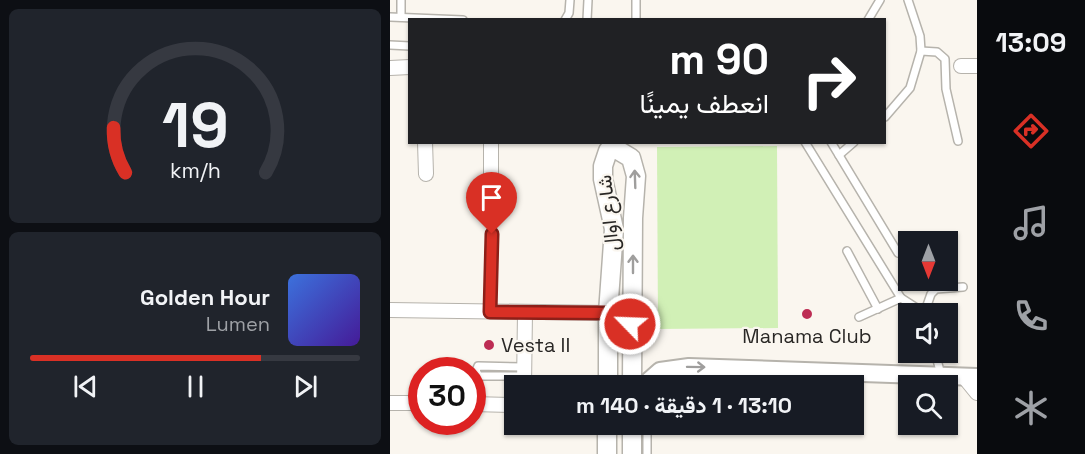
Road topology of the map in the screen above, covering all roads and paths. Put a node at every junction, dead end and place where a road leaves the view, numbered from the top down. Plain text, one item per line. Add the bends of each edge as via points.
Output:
1 (400, 0) edge
2 (570, 0) edge
3 (588, 0) edge
4 (636, 0) edge
5 (880, 0) edge
6 (908, 0) edge
7 (390, 17) edge
8 (401, 17) junction
9 (422, 18) edge
10 (567, 18) edge
11 (588, 18) edge
12 (636, 18) edge
13 (869, 18) edge
14 (390, 45) edge
15 (408, 46) edge
16 (921, 51) junction
17 (954, 65) junction
18 (977, 66) edge
19 (408, 67) edge
20 (390, 68) edge
21 (886, 116) edge
22 (958, 141) dead end
23 (425, 144) edge
24 (491, 144) edge
25 (806, 144) edge
26 (832, 144) edge
27 (852, 144) edge
28 (839, 155) junction
29 (426, 174) dead end
30 (491, 182) dead end
31 (492, 234) dead end
32 (847, 251) dead end
33 (898, 253) dead end
34 (963, 287) dead end
35 (901, 298) junction
36 (909, 303) edge
37 (928, 303) edge
38 (878, 309) junction
39 (390, 310) edge
40 (490, 312) junction
41 (525, 312) junction
42 (569, 313) junction
43 (608, 313) junction
44 (859, 317) dead end
45 (633, 330) junction
46 (609, 332) junction
47 (938, 363) edge
48 (524, 375) edge
49 (608, 375) edge
50 (632, 375) edge
51 (656, 375) edge
52 (941, 375) joint
53 (524, 376) edge
54 (971, 377) edge
55 (977, 393) edge
56 (390, 403) edge
57 (408, 403) edge
58 (486, 404) edge
59 (504, 405) edge
60 (607, 435) edge
61 (632, 435) edge
62 (647, 435) edge
63 (607, 454) edge
64 (632, 454) edge
65 (647, 454) edge

1 - 8 lane
2 - 10 lane
3 - 11 lane
4 - 12 lane
5 - 13 lane
6 - 16 lane
7 - 8 lane
8 - 9 lane
14 - 15 lane
16 - 17 lane via 937,52
16 - 21 lane via 910,88
17 - 18 street
17 - 22 lane via 944,76
19 - 20 street
23 - 29 street
24 - 30 street
25 - 35 lane
26 - 28 lane
27 - 28 lane
28 - 33 lane
31 - 40 lane
32 - 38 lane
34 - 37 lane via 936,289
35 - 36 lane
35 - 38 lane
38 - 44 lane
39 - 40 street
40 - 41 street
41 - 42 street
41 - 48 street
42 - 43 street
42 - 46 street via 594,321
43 - 45 street via 626,319
45 -> 43 main road, شارع اوال via 636,176 630,158 616,149 608,151 603,166 614,228
43 - 46 main road, شارع اوال
45 - 50 main road, شارع اوال
46 - 49 main road, شارع اوال
47 - 52 lane
51 -> 52 street via 689,367
53 - 53 lane via 478,366 476,371 479,376
54 - 55 street
56 - 57 street
58 - 59 street
60 - 63 main road
61 - 64 main road
62 - 65 lane

